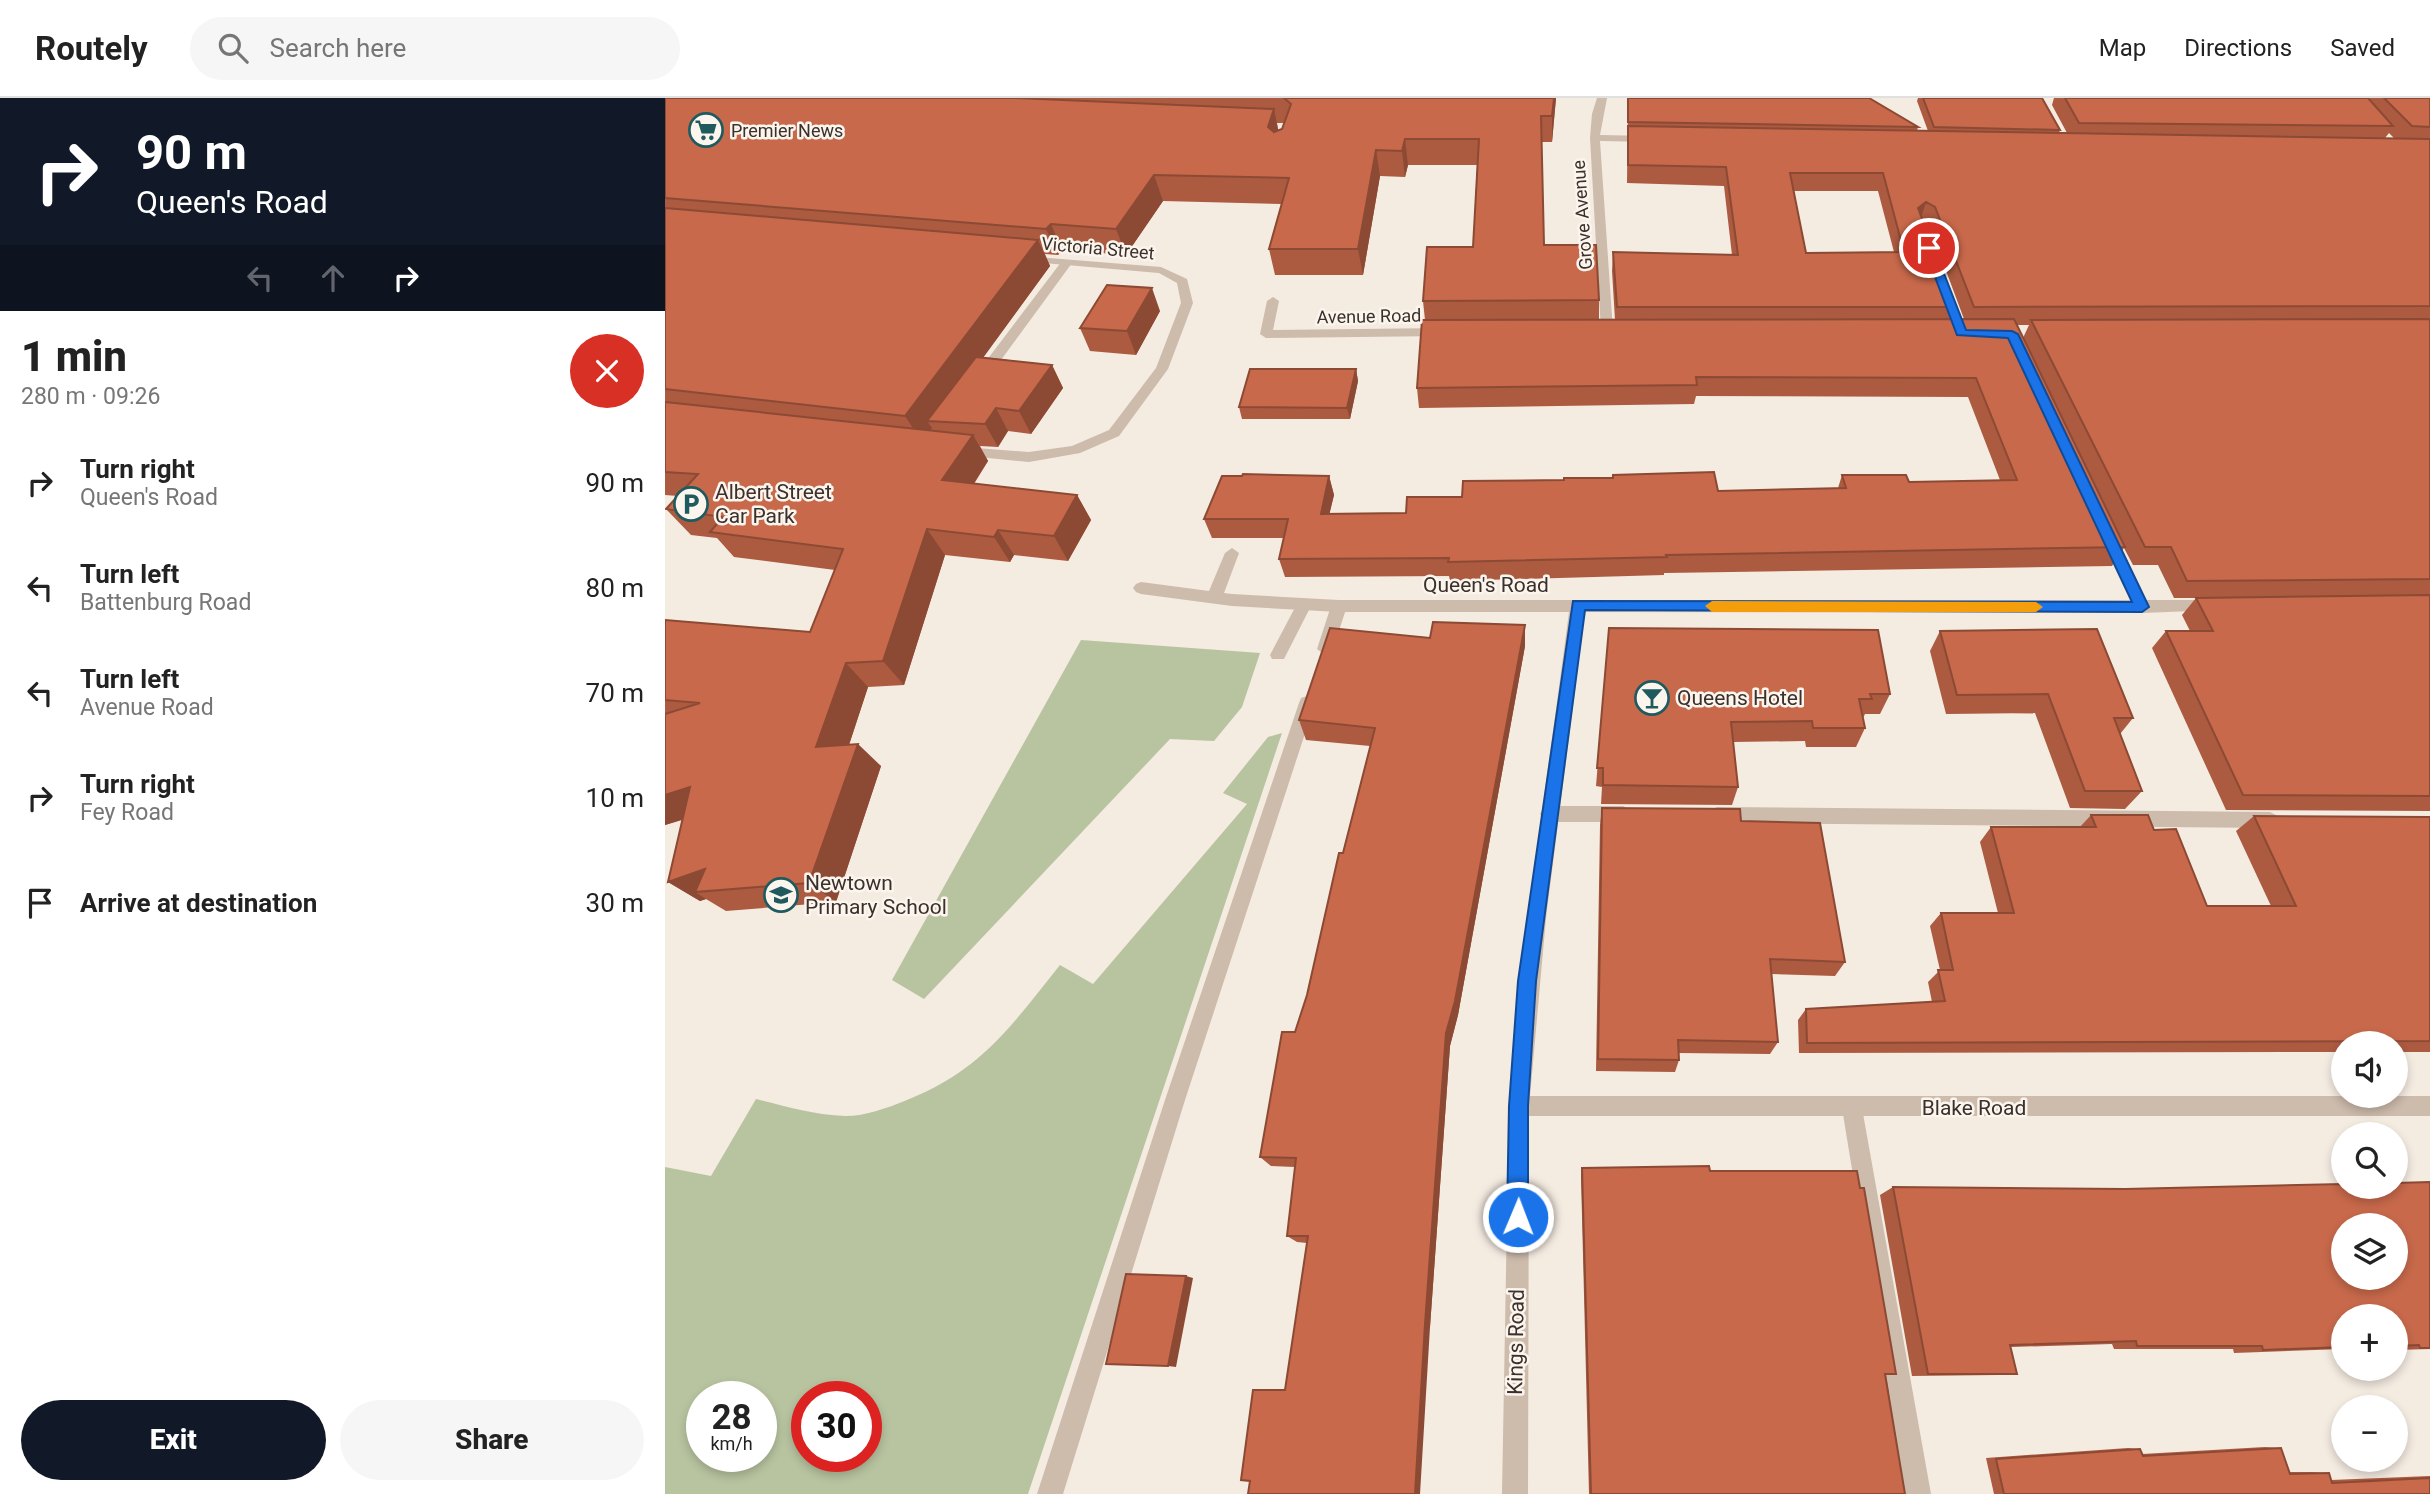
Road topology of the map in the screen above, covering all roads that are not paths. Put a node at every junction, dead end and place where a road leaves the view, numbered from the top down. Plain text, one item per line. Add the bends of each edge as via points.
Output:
1 (1602, 98) edge
2 (1595, 138) junction
3 (1664, 139) edge
4 (1010, 258) edge
5 (1066, 263) junction
6 (1273, 301) dead end
7 (1606, 331) edge
8 (1457, 332) edge
9 (976, 383) edge
10 (953, 451) edge
11 (2101, 520) edge
12 (1232, 553) dead end
13 (1141, 588) dead end
14 (1214, 598) junction
15 (1304, 604) junction
16 (1578, 605) junction
17 (1339, 606) junction
18 (2224, 606) edge
19 (2142, 607) junction
20 (1278, 655) dead end
21 (1549, 814) junction
22 (1647, 815) edge
23 (1703, 815) edge
24 (2290, 821) edge
25 (1519, 1106) junction
26 (2430, 1107) edge
27 (1852, 1108) junction
28 (1050, 1494) edge
29 (1514, 1494) edge
30 (1918, 1494) edge

1 - 2 street, Grove Avenue
2 - 3 street
2 - 7 street, Grove Avenue
4 - 5 street, Victoria Street
5 - 9 street
5 - 10 street, Victoria Street via 1161,271 1183,281 1187,303 1162,369 1114,433 1075,450 1029,457
6 - 8 street, Avenue Road via 1266,334
11 - 19 street
12 - 14 street
13 - 14 street, Queen's Road
14 - 15 street, Queen's Road
15 - 17 street, Queen's Road
15 - 20 street
16 - 17 street, Queen's Road
16 - 19 street, Queen's Road
16 - 21 street, Kings Road
17 - 28 street
18 - 19 street, Queen's Road
21 - 22 street
21 - 25 street, Kings Road via 1527,981
23 - 24 street
25 - 27 street, Blake Road
25 - 29 street, Kings Road
26 - 27 street, Blake Road
27 - 30 street

